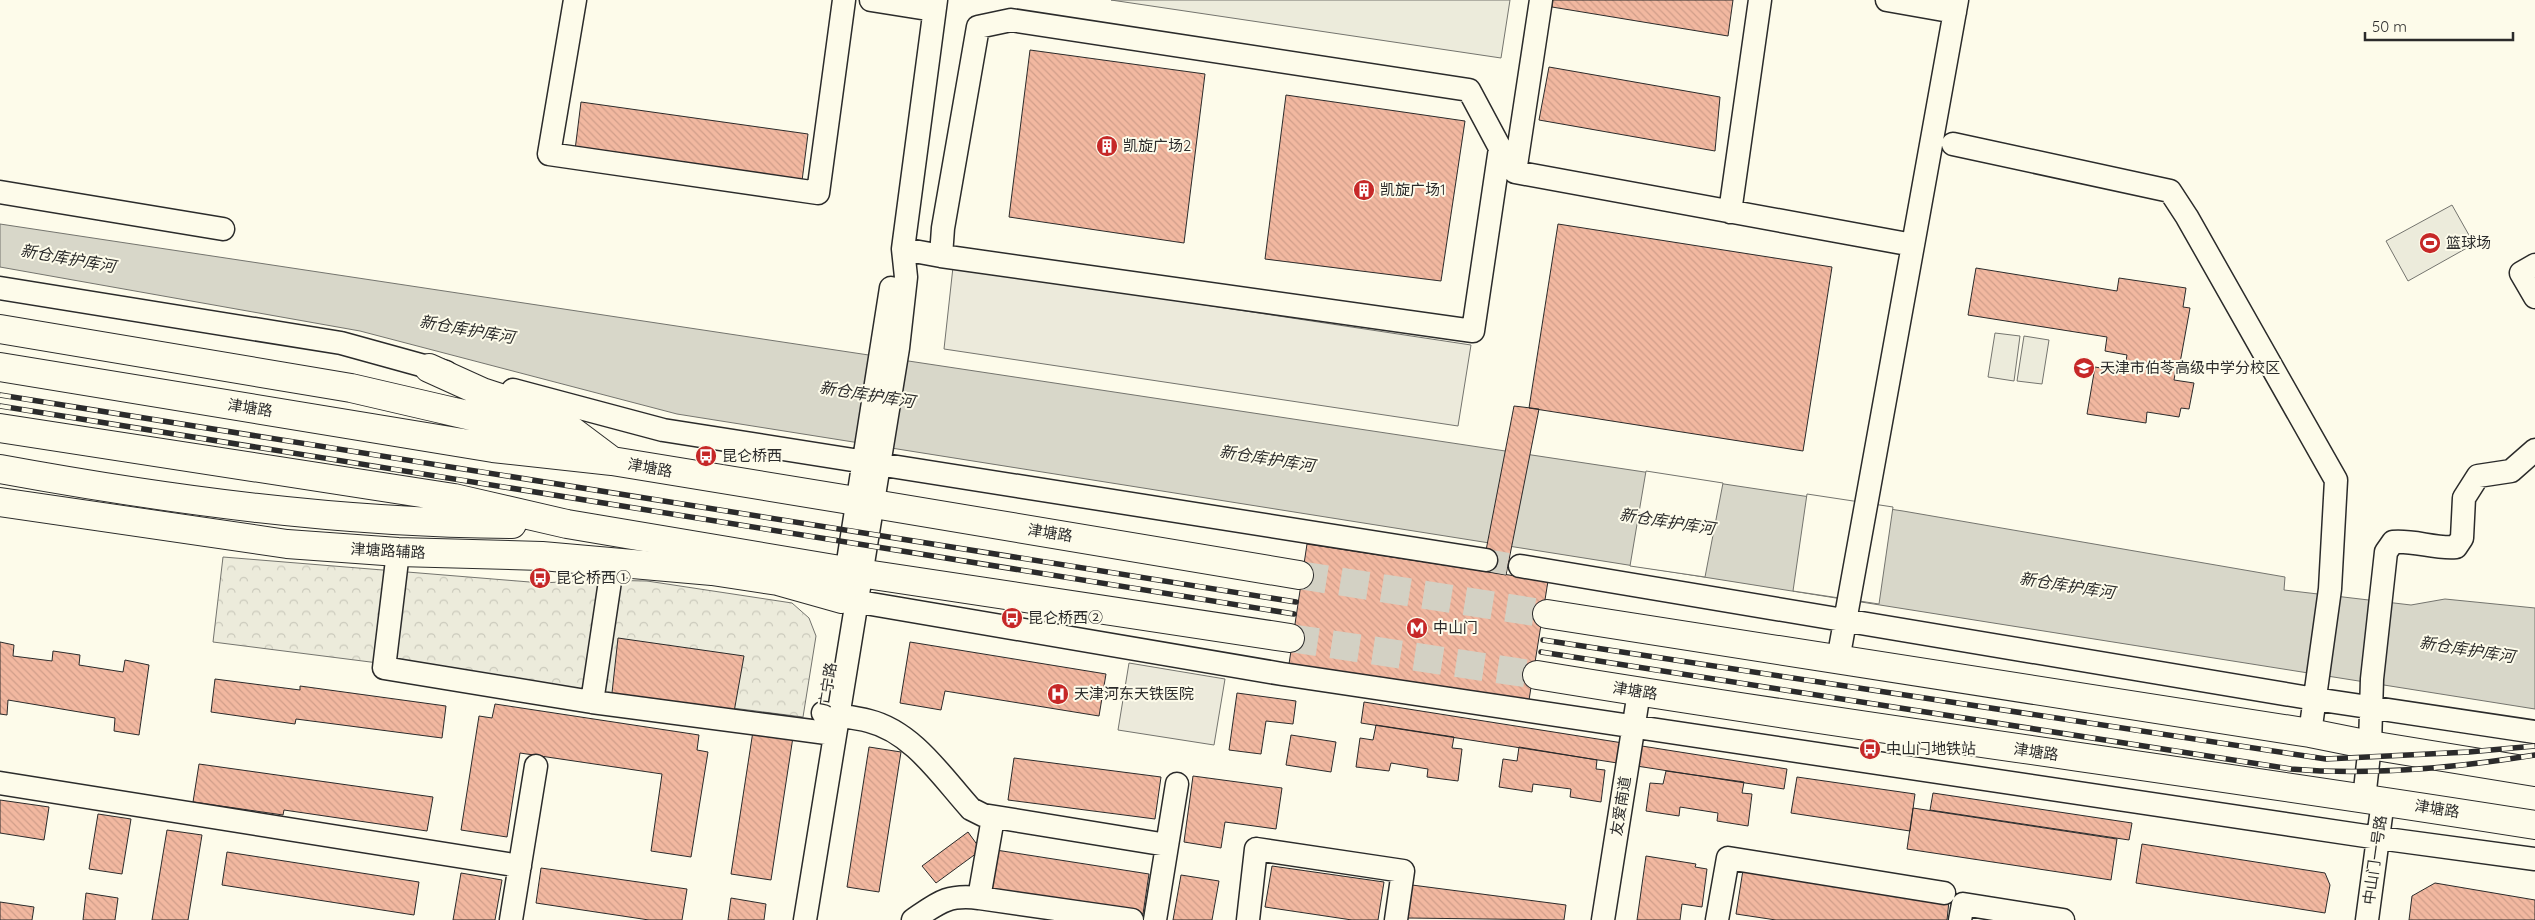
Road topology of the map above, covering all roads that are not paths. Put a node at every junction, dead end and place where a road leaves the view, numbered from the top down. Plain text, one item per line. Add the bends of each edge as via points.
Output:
1 (575, 0) edge
2 (844, 0) edge
3 (872, 0) edge
4 (1540, 0) edge
5 (1760, 0) edge
6 (1887, 0) edge
7 (935, 5) edge
8 (1956, 6) edge
9 (1953, 144) dead end
10 (0, 192) edge
11 (1730, 212) junction
12 (223, 229) dead end
13 (1913, 245) junction
14 (903, 249) junction
15 (941, 256) junction
16 (2535, 265) edge
17 (0, 288) edge
18 (2535, 297) edge
19 (0, 329) edge
20 (0, 367) edge
21 (429, 368) junction
22 (0, 428) edge
23 (2535, 450) edge
24 (873, 458) junction
25 (612, 461) junction
26 (0, 469) edge
27 (865, 502) junction
28 (4, 505) edge
29 (567, 524) junction
30 (398, 552) junction
31 (1486, 560) tunnel mouth
32 (613, 561) junction
33 (1520, 566) tunnel mouth
34 (854, 572) junction
35 (1299, 575) tunnel mouth
36 (778, 581) junction
37 (850, 600) junction
38 (1547, 614) tunnel mouth
39 (1844, 620) junction
40 (1290, 638) tunnel mouth
41 (1838, 660) junction
42 (1537, 675) tunnel mouth
43 (1639, 692) junction
44 (2316, 699) junction
45 (592, 702) junction
46 (2371, 707) junction
47 (828, 724) junction
48 (1634, 726) junction
49 (2535, 732) edge
50 (2310, 733) junction
51 (2370, 745) junction
52 (536, 766) dead end
53 (2535, 772) edge
54 (0, 783) edge
55 (1177, 784) dead end
56 (2374, 800) junction
57 (993, 818) junction
58 (2535, 825) edge
59 (2379, 838) junction
60 (1167, 845) junction
61 (2535, 859) edge
62 (520, 866) junction
63 (1944, 893) dead end
64 (978, 898) junction
65 (511, 920) edge
66 (791, 920) edge
67 (805, 920) edge
68 (913, 920) edge
69 (1132, 920) edge
70 (1155, 920) edge
71 (1248, 920) edge
72 (1396, 920) edge
73 (1603, 920) edge
74 (1717, 920) edge
75 (1960, 920) edge
76 (2063, 920) edge
77 (2367, 920) edge

1 - 2 street via 549,154 818,193
3 - 7 street
4 - 11 street via 1516,172
5 - 11 street
6 - 8 street
7 - 14 street, 广宁路
8 - 13 street
9 - 44 street via 2170,191 2336,480 2330,589
10 - 12 street
11 - 13 street
13 - 39 street
14 - 15 street
14 - 24 street, 广宁路 via 906,277 889,347
15 - 15 street via 978,26 1011,20 1469,90 1500,148 1473,331
16 - 18 street via 2521,273
17 - 21 street via 341,343
19 - 25 main road via 351,388 506,424
20 - 25 main road, 津塘路 via 493,448
21 - 24 street via 663,430
21 - 25 main road via 482,392 534,409 564,425
22 - 29 main road via 454,498
23 - 46 street, 中山门一号路 via 2511,471 2478,476 2464,498 2462,538 2456,547 2393,542 2386,552
24 - 27 street, 广宁路
24 - 31 street
25 - 27 main road, 津塘路
26 - 29 main road via 275,511 487,524
27 - 34 street, 广宁路
27 - 35 main road, 津塘路
28 - 30 main road, 津塘路辅路 via 287,544
29 - 34 main road
30 - 32 main road, 津塘路辅路
30 - 45 street via 384,668
32 - 36 main road, 津塘路辅路
32 - 45 street
33 - 39 street
34 - 36 main road
34 - 37 street, 广宁路
34 - 40 main road
36 - 37 main road
37 - 47 street, 广宁路
37 - 48 street via 1282,674
38 - 41 main road
39 - 41 street
39 - 44 street
41 - 50 main road
42 - 43 main road, 津塘路
43 - 48 street, 友爱南道
43 - 56 main road, 津塘路
44 - 46 street
44 - 50 street
45 - 47 street
46 - 49 street
46 - 51 street, 中山门一号路
47 - 57 street via 870,721 903,737 971,809
47 - 66 street, 广宁路
47 - 67 street, 广宁路
48 - 59 street
48 - 73 street, 友爱南道
50 - 51 main road
51 - 53 main road
51 - 56 street, 中山门一号路
52 - 62 street
54 - 62 street
55 - 60 street
56 - 58 main road, 津塘路
56 - 59 street, 中山门一号路
57 - 60 street
57 - 64 street
59 - 61 street
59 - 77 street, 中山门一号路
60 - 70 street
62 - 65 street
63 - 74 street via 1728,858
64 - 68 street via 959,896 946,900
64 - 69 street
71 - 72 street via 1256,849 1403,871
75 - 76 street via 1963,904

